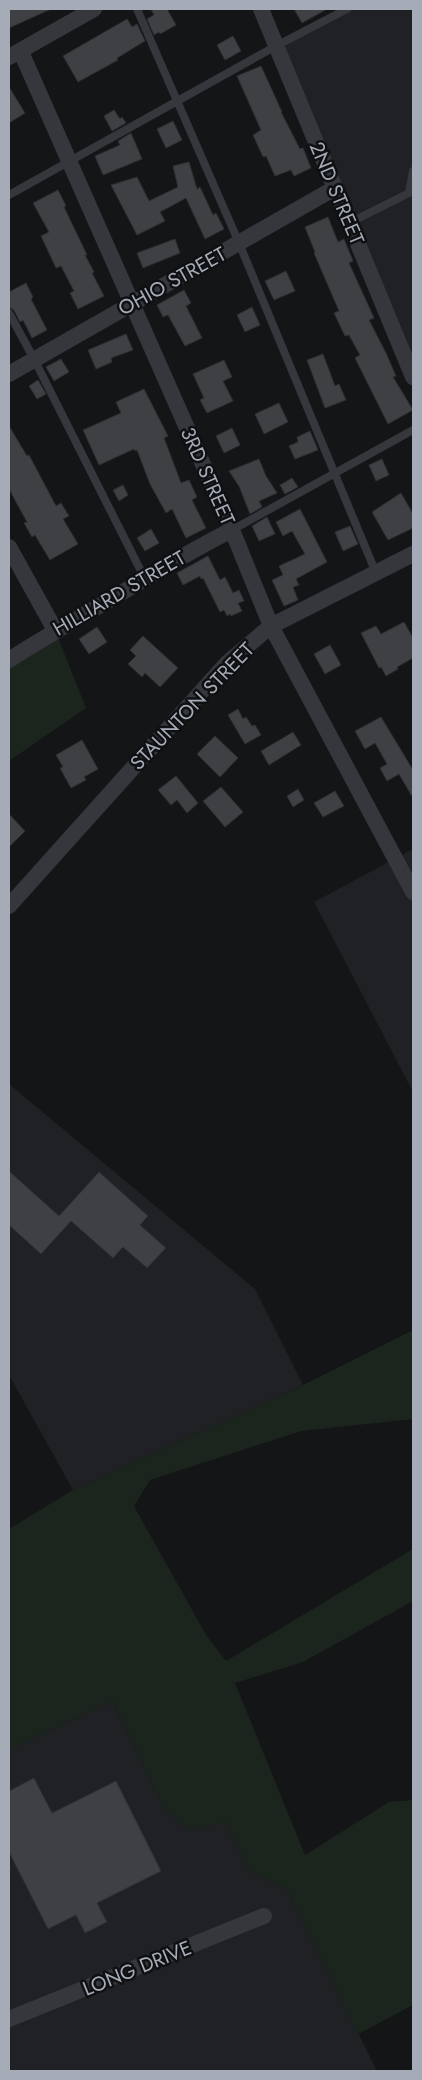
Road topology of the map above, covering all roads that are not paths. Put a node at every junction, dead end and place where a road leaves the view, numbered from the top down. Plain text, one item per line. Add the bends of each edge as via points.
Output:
1 (94, 9) edge
2 (137, 9) edge
3 (261, 9) edge
4 (347, 9) edge
5 (276, 46) junction
6 (15, 55) edge
7 (176, 102) junction
8 (69, 161) junction
9 (413, 171) edge
10 (335, 188) junction
11 (411, 194) edge
12 (9, 195) edge
13 (349, 223) junction
14 (239, 243) junction
15 (131, 304) junction
16 (9, 313) edge
17 (34, 359) junction
18 (9, 374) edge
19 (413, 377) edge
20 (413, 430) edge
21 (334, 472) junction
22 (232, 530) junction
23 (9, 547) edge
24 (413, 554) edge
25 (376, 573) junction
26 (145, 579) junction
27 (271, 626) junction
28 (55, 630) junction
29 (9, 660) edge
30 (413, 892) edge
31 (9, 906) edge
32 (264, 1916) dead end
33 (9, 2019) edge

1 - 6 street
2 - 7 lane
3 - 5 street, 2ND STREET
4 - 5 lane
5 - 7 lane
5 - 10 street, 2ND STREET
6 - 8 street, 3RD STREET
7 - 8 lane
7 - 14 lane
8 - 12 lane
8 - 15 street, 3RD STREET
9 - 11 lane
10 - 13 street, 2ND STREET
10 - 14 street, OHIO STREET
11 - 13 lane
13 - 19 street, 2ND STREET
14 - 15 street, OHIO STREET
14 - 21 lane
15 - 17 street, OHIO STREET
15 - 22 street, 3RD STREET
16 - 17 lane
17 - 18 street, OHIO STREET
17 - 26 lane
20 - 21 lane
21 - 22 lane
21 - 25 lane
22 - 26 street, HILLIARD STREET
22 - 27 street, 3RD STREET
23 - 28 street
24 - 25 street, STAUNTON STREET
25 - 27 street, STAUNTON STREET
26 - 28 street, HILLIARD STREET
27 - 30 street, 3RD STREET
27 - 31 street, STAUNTON STREET via 227,663
28 - 29 street, HILLIARD STREET
32 - 33 street, LONG DRIVE

